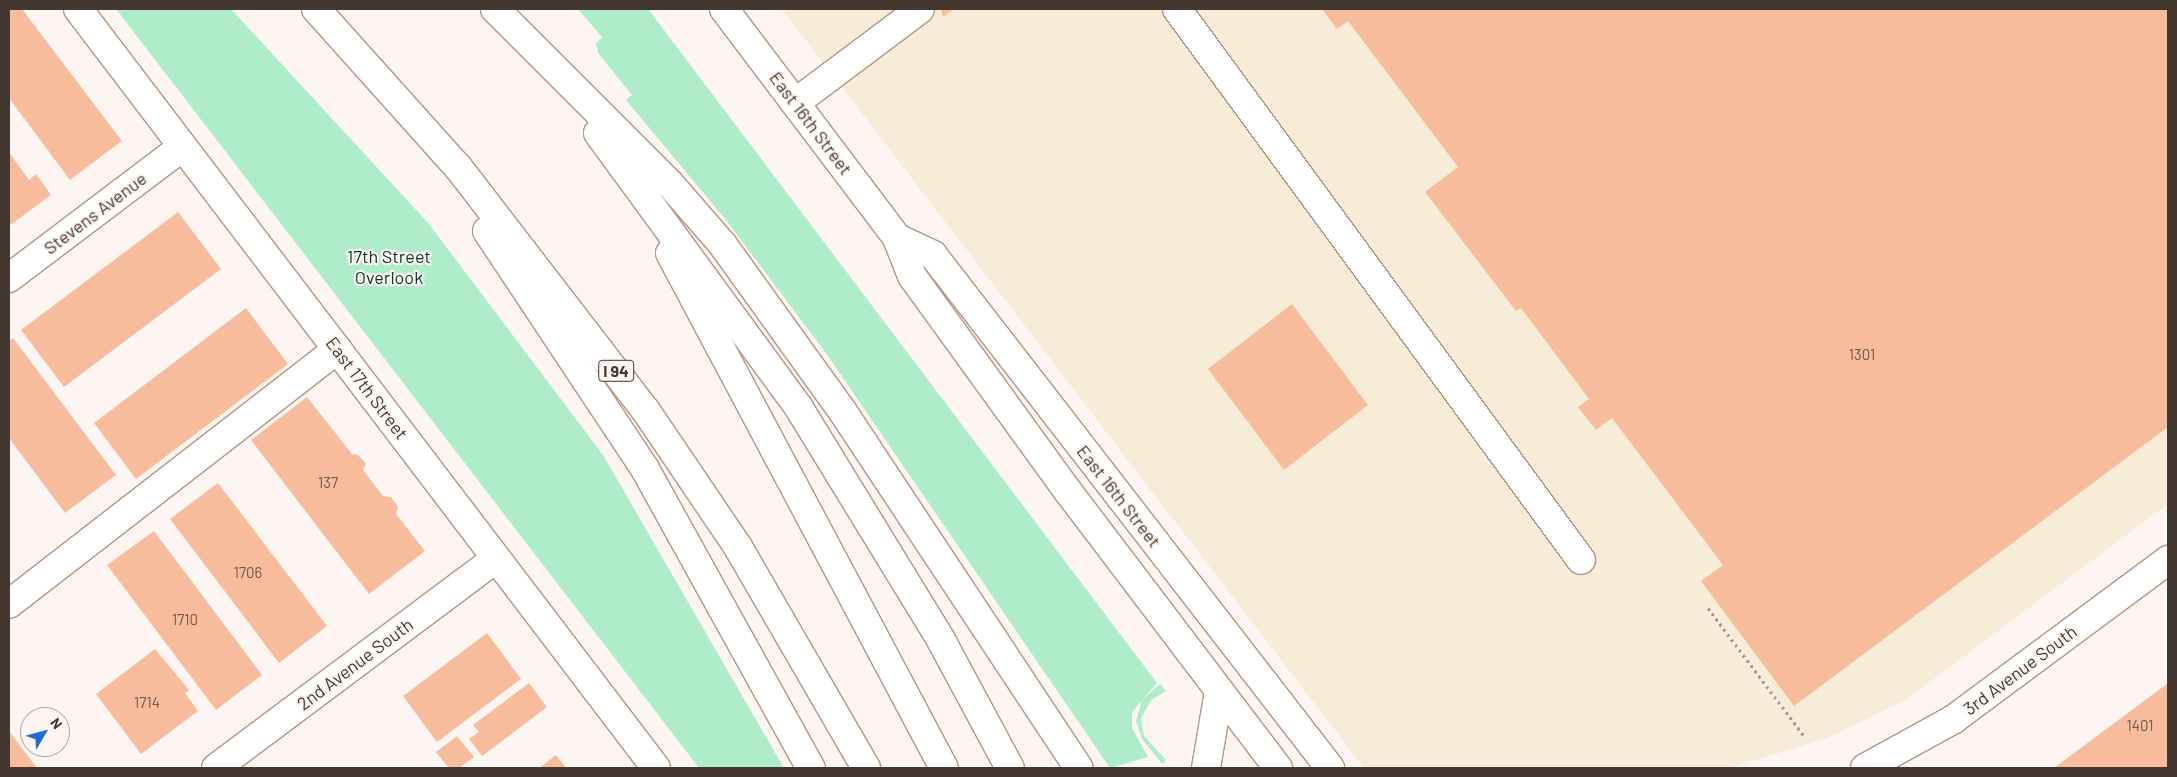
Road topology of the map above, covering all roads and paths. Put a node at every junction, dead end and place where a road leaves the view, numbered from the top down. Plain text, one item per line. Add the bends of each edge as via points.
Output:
1 (78, 9) edge
2 (307, 9) edge
3 (316, 9) edge
4 (493, 9) edge
5 (724, 9) edge
6 (920, 9) edge
7 (1177, 9) edge
8 (795, 103) junction
9 (605, 141) junction
10 (181, 148) junction
11 (897, 238) junction
12 (9, 278) edge
13 (338, 349) junction
14 (495, 559) junction
15 (1581, 560) dead end
16 (2168, 560) edge
17 (9, 604) edge
18 (1708, 608) dead end
19 (1219, 691) junction
20 (1805, 737) dead end
21 (216, 768) edge
22 (656, 768) edge
23 (811, 768) edge
24 (866, 768) edge
25 (944, 768) edge
26 (1010, 768) edge
27 (1079, 768) edge
28 (1206, 768) edge
29 (1278, 768) edge
30 (1330, 768) edge
31 (1865, 768) edge

1 - 10 main road, East 17th Street
2 - 23 main road via 474,212 528,289 645,469
3 - 24 main road, I 94 via 458,168 646,411 738,546
4 - 9 main road
4 - 27 main road via 670,184 723,245 848,420
5 - 8 main road, East 16th Street
6 - 8 main road
7 - 15 main road
8 - 11 main road, East 16th Street
9 - 25 main road via 681,272
9 - 26 main road via 798,408 941,640
10 - 12 main road, Stevens Avenue
10 - 13 main road, East 17th Street
11 - 19 main road, East 16th Street via 912,276
11 - 30 main road, East 16th Street via 933,255
13 - 14 main road, East 17th Street
13 - 17 main road
14 - 21 main road, 2nd Avenue South
14 - 22 main road, East 17th Street
16 - 31 main road, 3rd Avenue South via 1954,719
18 - 20 path
19 - 28 main road via 1216,729
19 - 29 main road, East 16th Street

